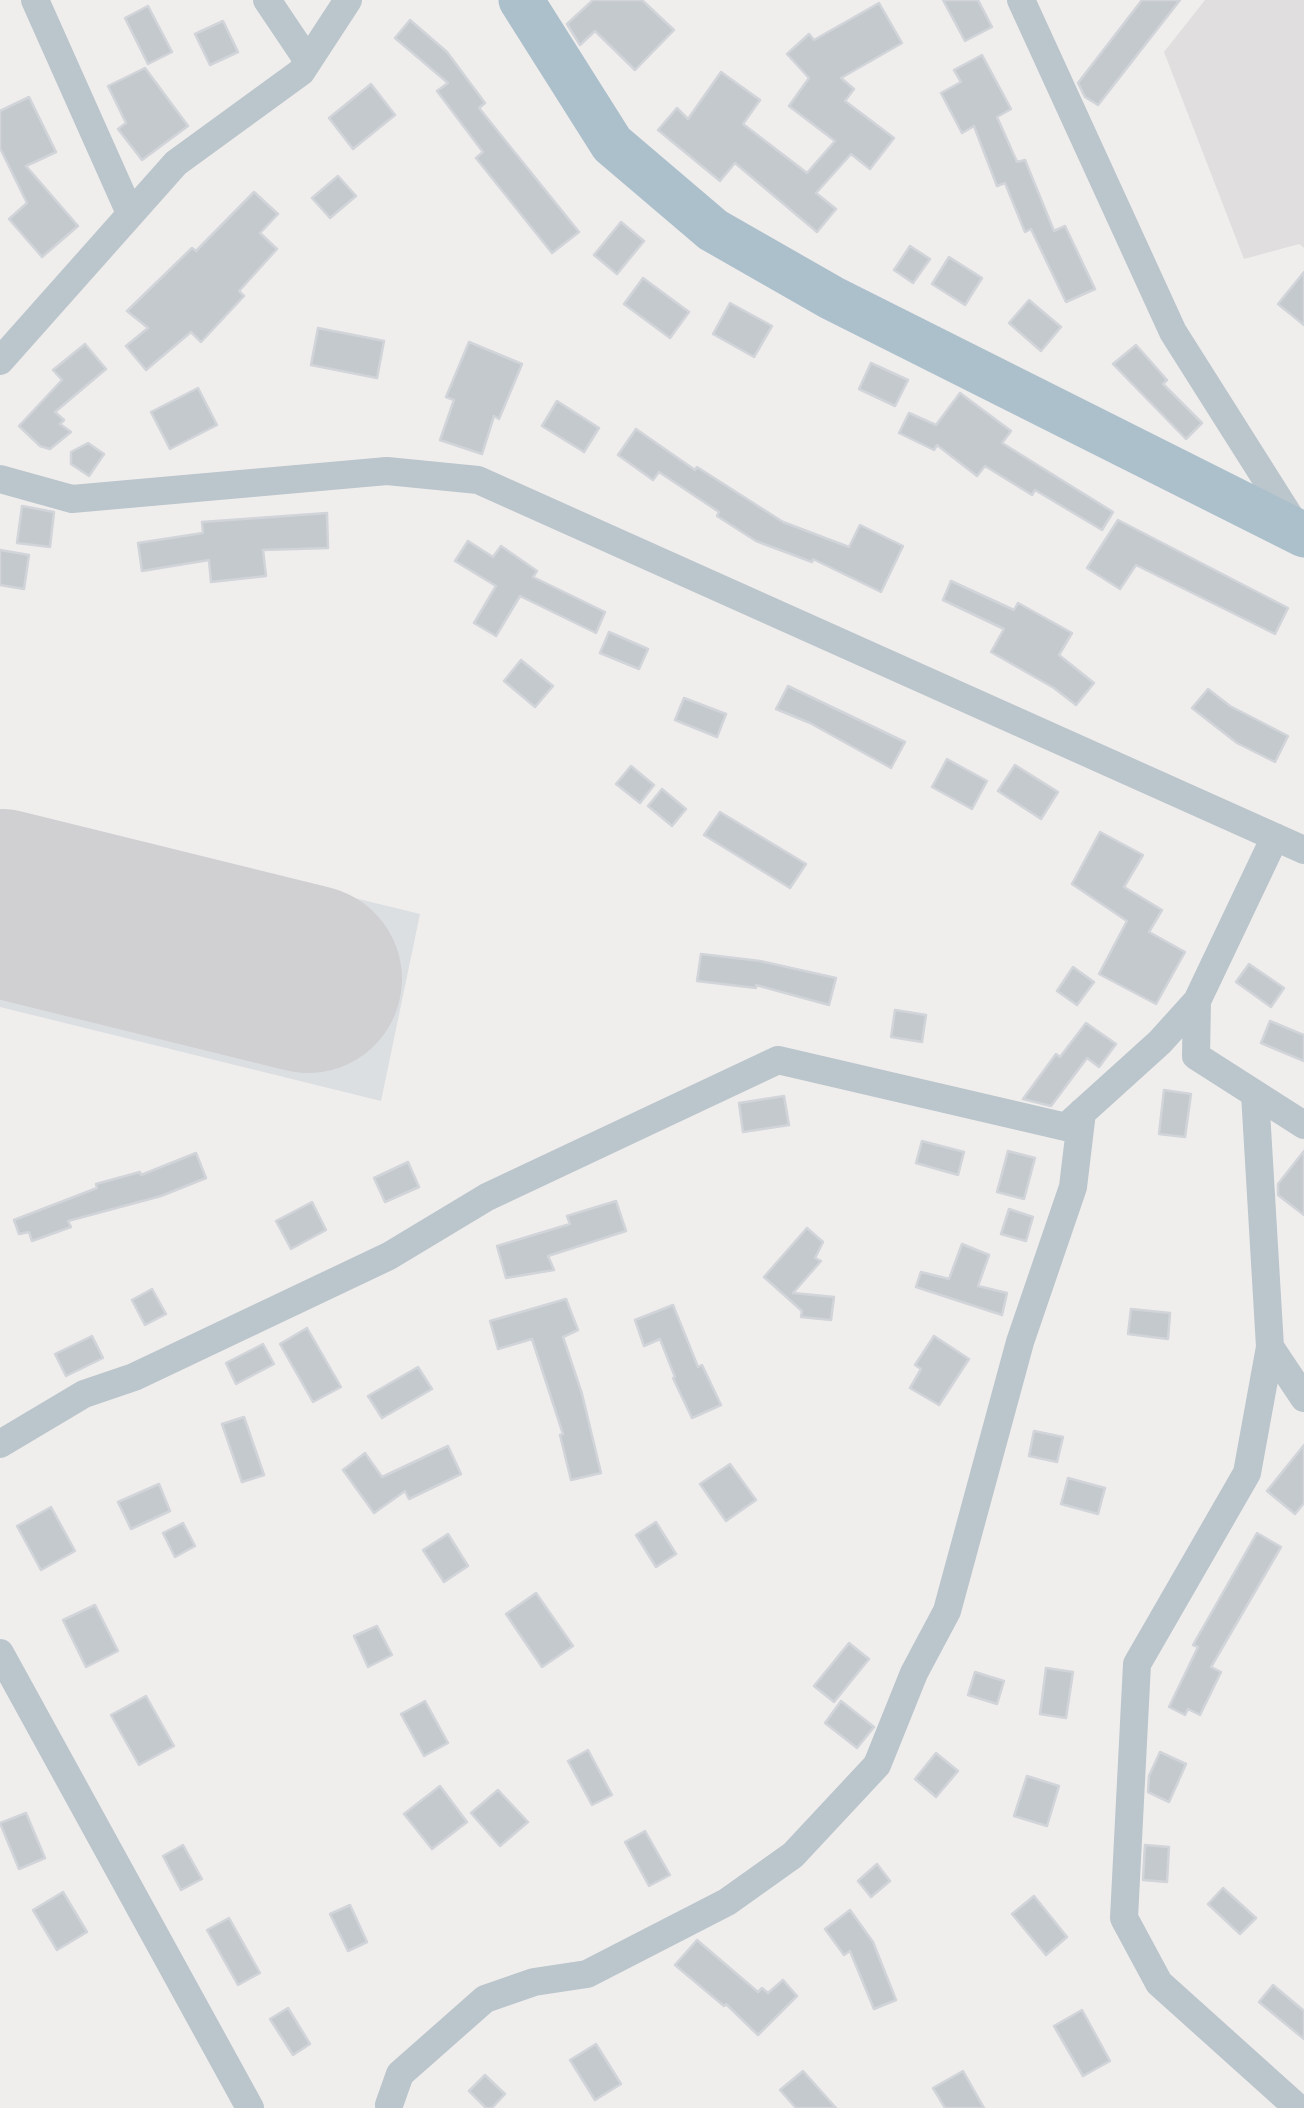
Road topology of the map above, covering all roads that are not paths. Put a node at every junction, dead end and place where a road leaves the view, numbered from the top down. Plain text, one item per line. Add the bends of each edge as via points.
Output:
1 (34, 0) edge
2 (267, 0) edge
3 (348, 0) edge
4 (521, 0) edge
5 (1021, 0) edge
6 (308, 61) junction
7 (130, 213) junction
8 (0, 361) edge
9 (0, 479) edge
10 (1302, 535) edge
11 (1275, 837) junction
12 (1304, 850) edge
13 (1198, 1001) junction
14 (1255, 1094) junction
15 (1082, 1112) junction
16 (1304, 1125) edge
17 (1270, 1347) junction
18 (1304, 1398) edge
19 (0, 1444) edge
20 (0, 1654) edge
21 (389, 2105) dead end
22 (250, 2108) edge
23 (1298, 2108) edge

1 - 7 street
2 - 6 street
3 - 6 street
4 - 10 main road via 612,144 713,230 832,298
5 - 10 street via 1174,332
6 - 7 street via 302,72 176,162
7 - 8 street
9 - 11 street via 72,499 387,471 478,480
11 - 12 street
11 - 13 street
13 - 14 street via 1196,1056
13 - 15 street
14 - 16 street
14 - 17 street
15 - 19 street via 1066,1127 778,1060 487,1197 372,1264 134,1377 84,1394
15 - 21 street via 1074,1187 1020,1342 947,1612 914,1672 878,1765 794,1855 728,1902 587,1974 485,1999 400,2074
17 - 18 street
17 - 23 street via 1247,1473 1137,1664 1124,1918 1159,1983
20 - 22 street

